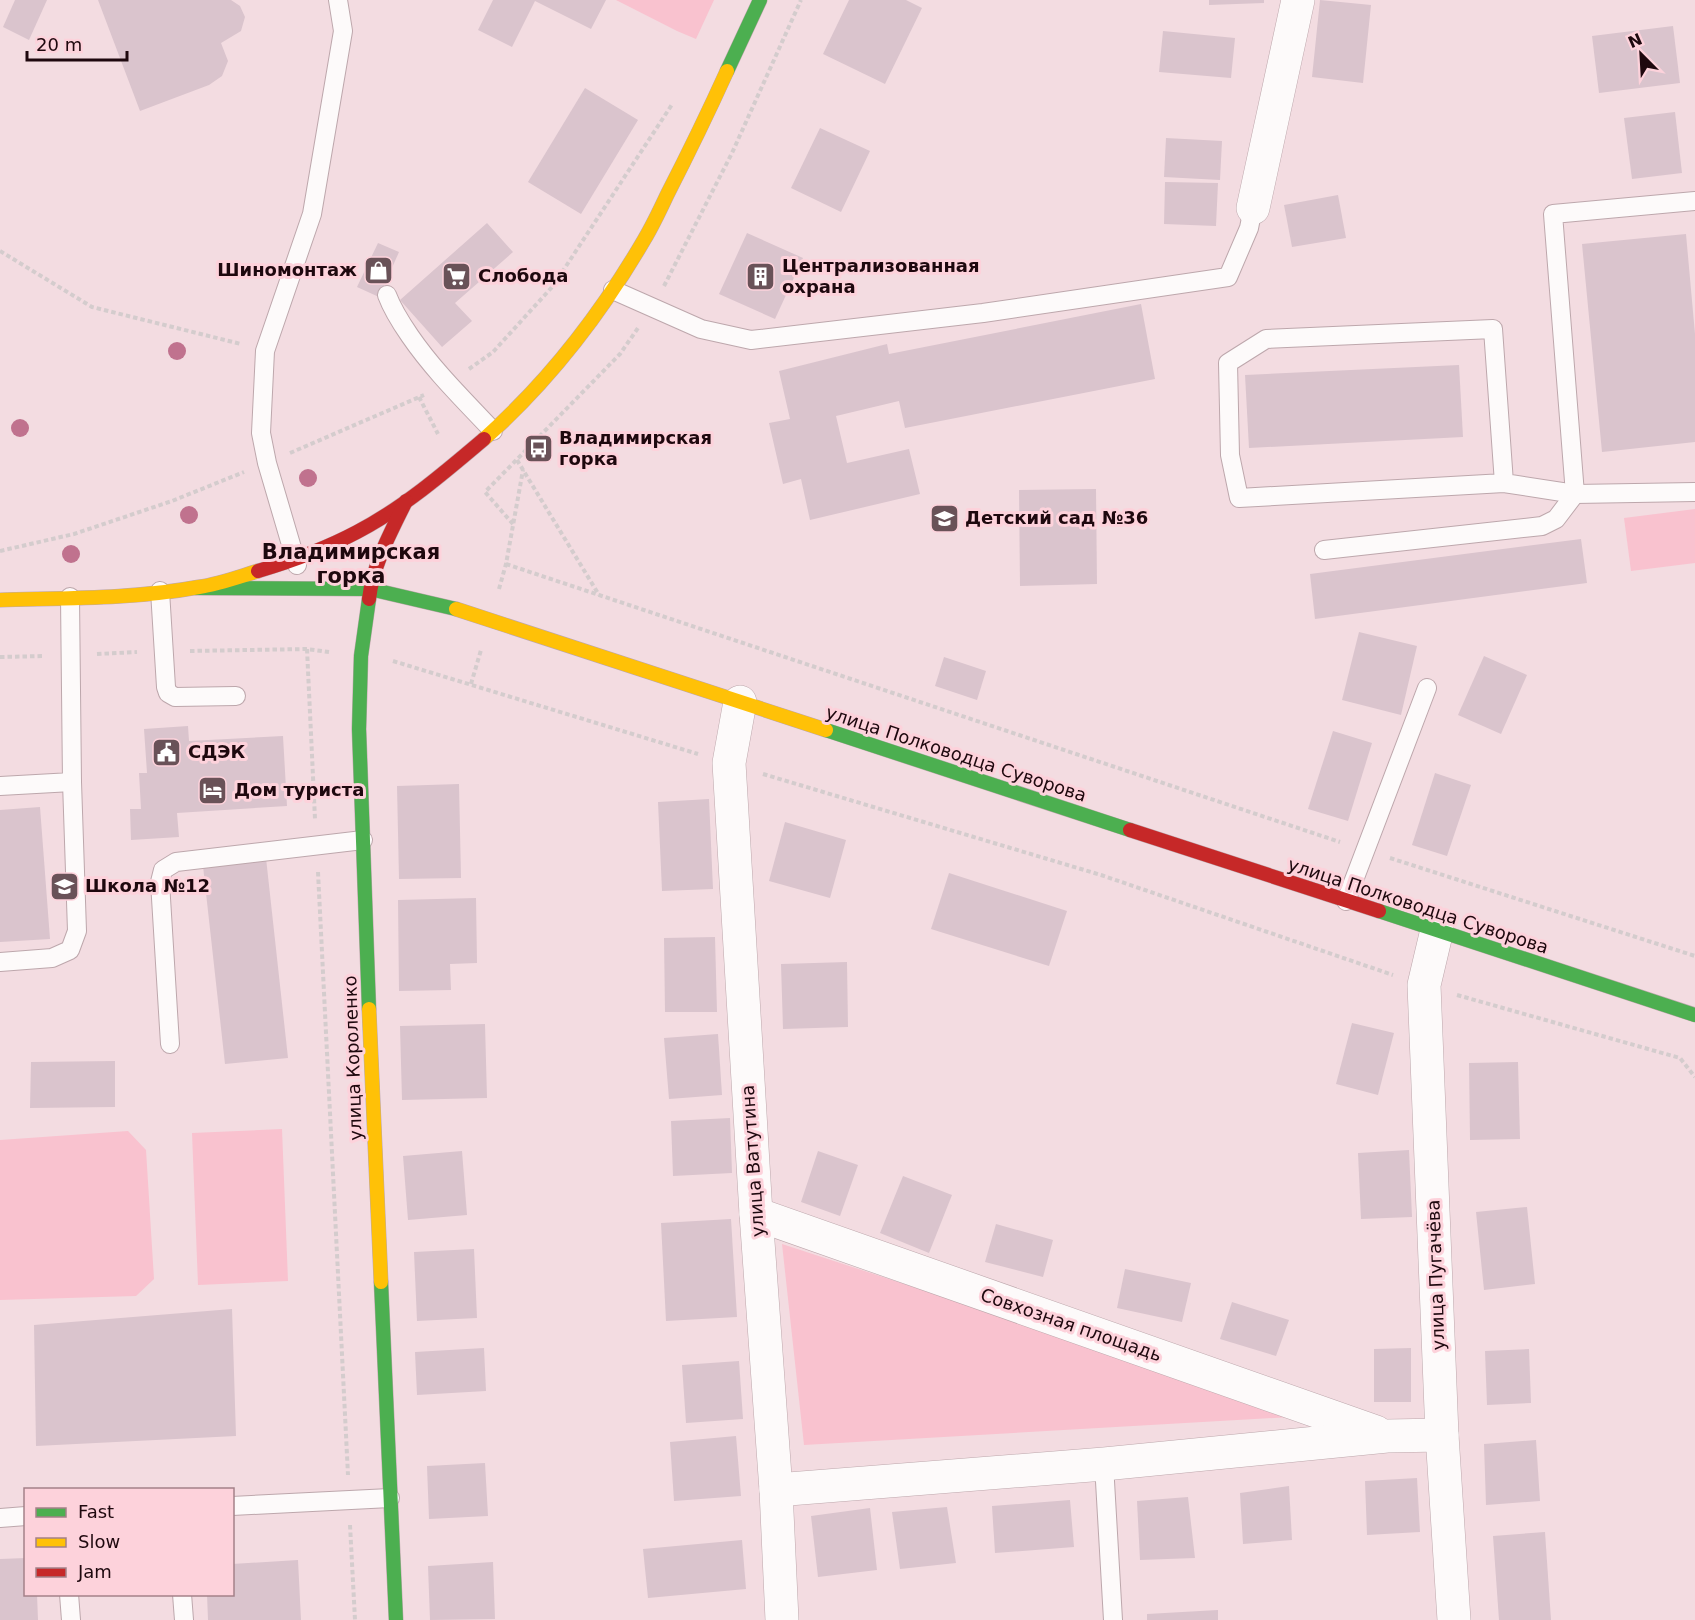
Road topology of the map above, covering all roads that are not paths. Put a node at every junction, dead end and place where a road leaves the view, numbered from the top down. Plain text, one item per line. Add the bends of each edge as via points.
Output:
1 (338, 0) edge
2 (760, 0) edge
3 (1298, 0) edge
4 (1695, 201) edge
5 (1253, 208) joint
6 (613, 290) junction
7 (387, 295) dead end
8 (493, 431) junction
9 (1504, 483) junction
10 (1695, 492) edge
11 (1575, 494) junction
12 (406, 501) junction
13 (1324, 550) dead end
14 (294, 560) junction
15 (196, 588) junction
16 (317, 588) junction
17 (370, 589) junction
18 (160, 591) junction
19 (70, 597) junction
20 (0, 600) edge
21 (1427, 688) dead end
22 (236, 696) dead end
23 (740, 702) junction
24 (72, 782) junction
25 (0, 786) edge
26 (363, 840) junction
27 (1346, 901) junction
28 (1437, 930) junction
29 (0, 962) edge
30 (1695, 1015) edge
31 (170, 1044) dead end
32 (756, 1214) junction
33 (1442, 1435) junction
34 (1387, 1436) junction
35 (1104, 1464) junction
36 (776, 1490) junction
37 (390, 1498) junction
38 (234, 1506) edge
39 (24, 1516) edge
40 (0, 1518) edge
41 (69, 1596) edge
42 (182, 1596) edge
43 (71, 1620) edge
44 (184, 1620) edge
45 (396, 1620) edge
46 (782, 1620) edge
47 (1113, 1620) edge
48 (1454, 1620) edge

1 - 14 lane via 343,31 312,214 265,351 261,433
2 - 6 street via 690,152
3 - 5 street
4 - 11 lane via 1552,214
5 - 6 lane via 1249,228 1228,277 984,313 751,340 701,329
6 - 8 street via 557,362
7 - 8 lane via 393,311 424,356
8 - 12 street
9 - 9 lane via 1239,498 1230,455 1228,363 1266,339 1493,328
9 - 11 lane
10 - 11 lane
11 - 13 lane via 1557,519 1542,526
12 - 14 street via 370,525
12 - 17 street, улица Короленко
14 - 15 street
14 - 16 lane via 307,582
15 - 16 street, улица Полководца Суворова
15 - 18 street
16 - 17 street, улица Полководца Суворова
17 - 23 street, улица Полководца Суворова via 448,606
17 - 26 street, улица Короленко via 361,656
18 - 19 street
18 - 22 lane via 168,693 175,697
19 - 20 street
19 - 24 lane
21 - 27 lane
23 - 27 street, улица Полководца Суворова
23 - 32 street, улица Ватутина via 729,764
24 - 25 lane
24 - 29 lane via 77,931 70,950 52,958
26 - 31 lane via 176,862 162,870
26 - 37 street, улица Короленко
27 - 28 street, улица Полководца Суворова
28 - 30 street, улица Полководца Суворова
28 - 33 street, улица Пугачёва via 1424,985
32 - 34 street, Совхозная площадь
32 - 36 street, улица Ватутина
33 - 34 street, Совхозная площадь
33 - 48 street, улица Пугачёва
34 - 35 street, Совхозная площадь
35 - 36 street, Совхозная площадь
35 - 47 lane
36 - 46 street, улица Ватутина
37 - 38 lane
37 - 45 street, улица Короленко
39 - 40 lane
41 - 43 lane
42 - 44 lane

